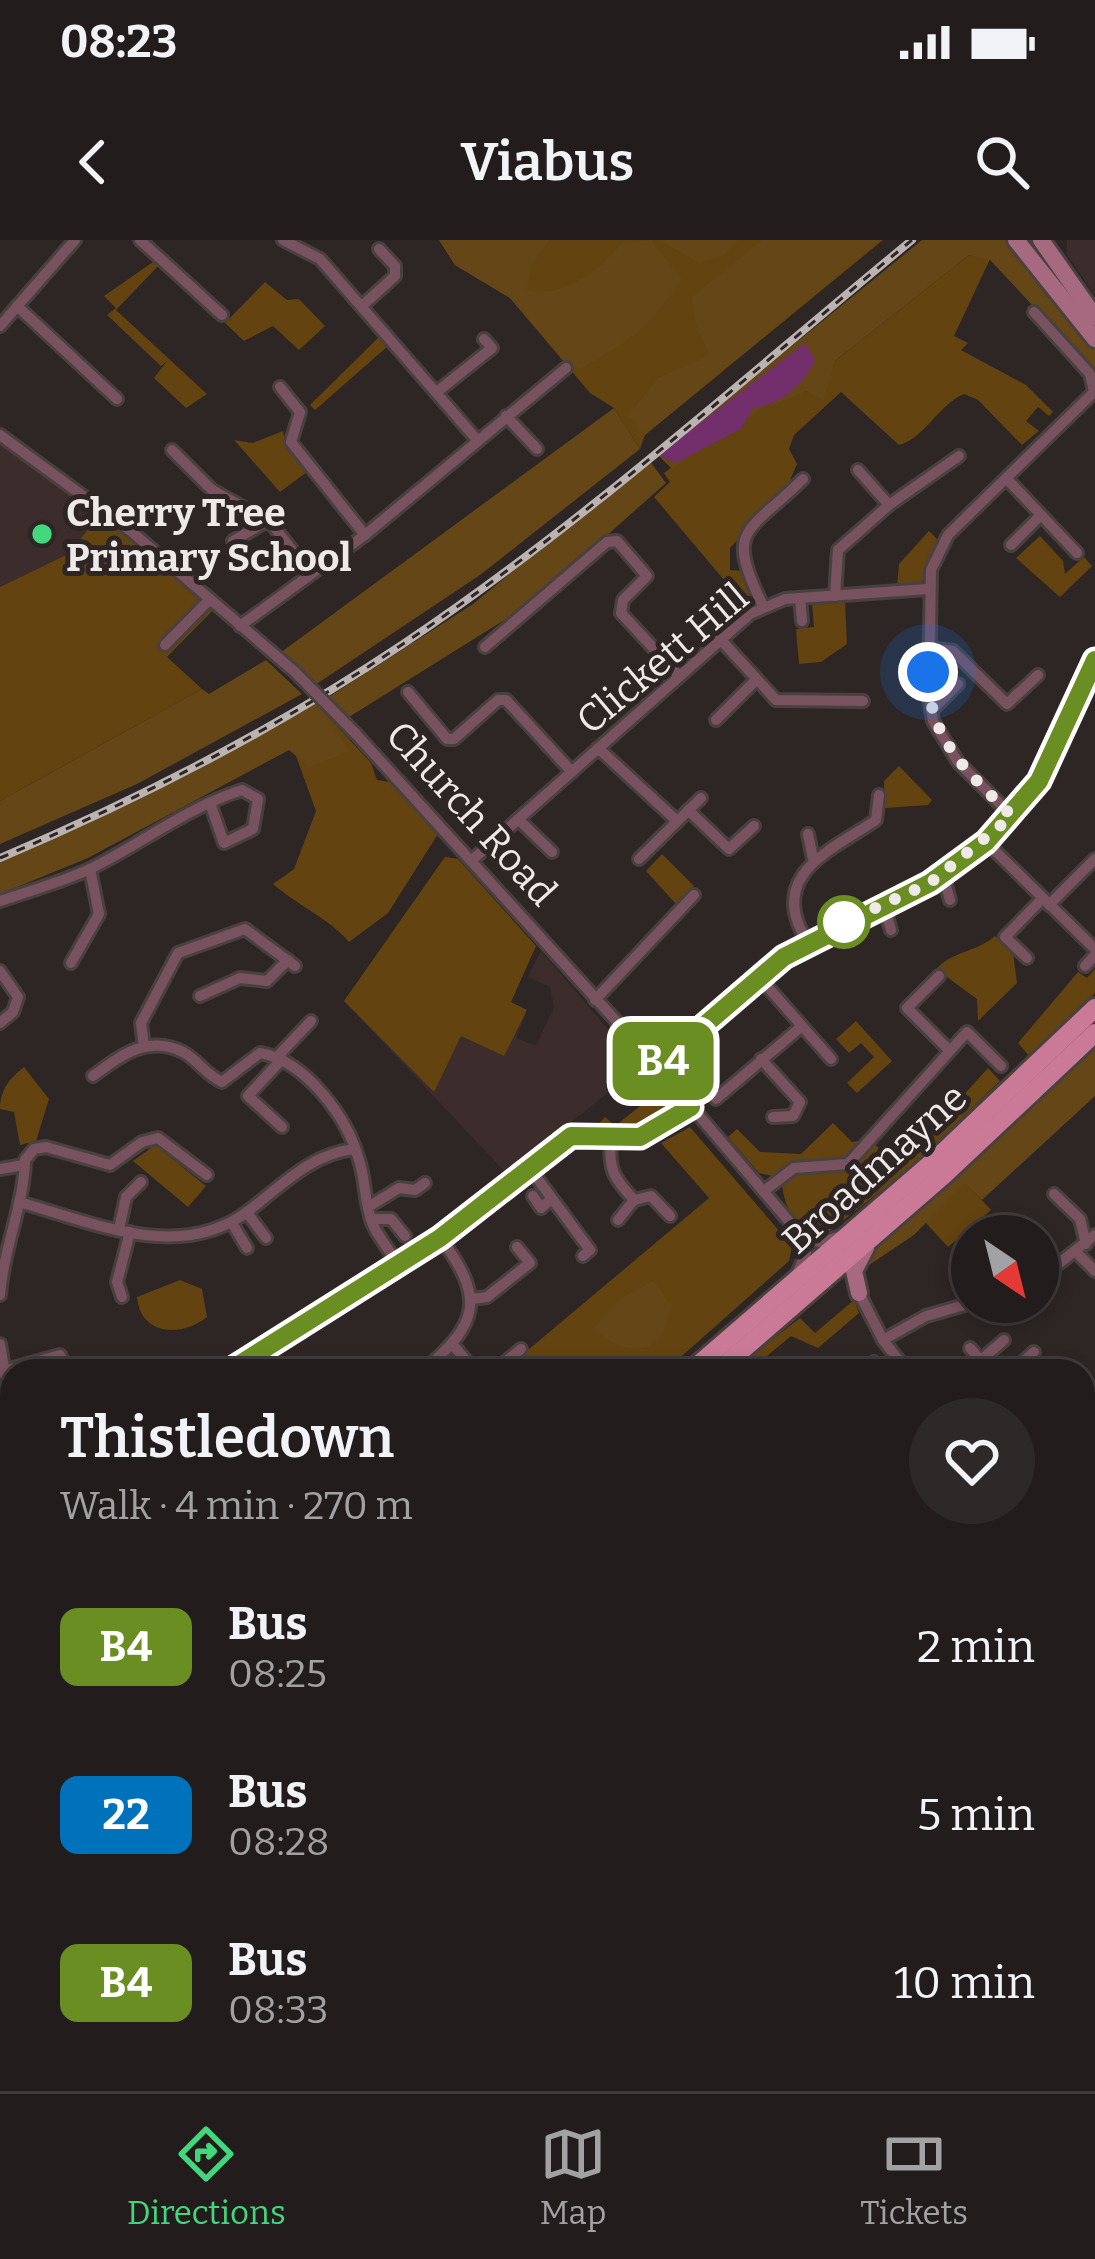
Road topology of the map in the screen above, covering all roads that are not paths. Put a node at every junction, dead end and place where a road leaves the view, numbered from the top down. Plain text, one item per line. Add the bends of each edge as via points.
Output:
1 (75, 240) edge
2 (140, 240) edge
3 (285, 240) edge
4 (1016, 240) edge
5 (1041, 240) edge
6 (379, 248) dead end
7 (363, 305) junction
8 (17, 306) junction
9 (1034, 311) dead end
10 (222, 315) dead end
11 (1095, 317) edge
12 (0, 326) edge
13 (484, 339) dead end
14 (1095, 339) edge
15 (566, 368) dead end
16 (280, 387) dead end
17 (438, 391) junction
18 (1094, 391) edge
19 (117, 399) dead end
20 (506, 416) junction
21 (0, 435) edge
22 (478, 440) junction
23 (537, 449) dead end
24 (172, 450) dead end
25 (959, 456) dead end
26 (858, 470) dead end
27 (1007, 478) junction
28 (803, 479) dead end
29 (889, 506) junction
30 (1040, 515) junction
31 (268, 521) junction
32 (365, 535) junction
33 (233, 541) dead end
34 (1010, 545) dead end
35 (1077, 553) dead end
36 (311, 574) junction
37 (928, 589) junction
38 (835, 596) junction
39 (800, 598) junction
40 (211, 599) junction
41 (764, 606) junction
42 (802, 621) dead end
43 (240, 626) junction
44 (720, 639) junction
45 (165, 645) dead end
46 (485, 647) dead end
47 (928, 648) junction
48 (1095, 661) edge
49 (1038, 675) dead end
50 (679, 676) junction
51 (756, 680) junction
52 (958, 684) dead end
53 (408, 692) dead end
54 (863, 701) dead end
55 (931, 711) junction
56 (716, 721) dead end
57 (598, 748) junction
58 (572, 772) junction
59 (879, 795) dead end
60 (701, 798) dead end
61 (210, 803) junction
62 (688, 810) junction
63 (1012, 816) junction
64 (518, 819) junction
65 (677, 821) junction
66 (754, 826) dead end
67 (808, 834) dead end
68 (986, 842) junction
69 (552, 852) dead end
70 (813, 859) junction
71 (1095, 859) edge
72 (639, 860) dead end
73 (471, 861) junction
74 (90, 868) junction
75 (943, 874) junction
76 (694, 896) dead end
77 (950, 900) dead end
78 (0, 902) edge
79 (1046, 902) junction
80 (884, 906) junction
81 (891, 930) dead end
82 (807, 941) junction
83 (1095, 952) edge
84 (1027, 958) dead end
85 (71, 963) dead end
86 (1085, 966) dead end
87 (0, 971) edge
88 (939, 976) dead end
89 (759, 977) junction
90 (200, 996) dead end
91 (595, 1000) junction
92 (1095, 1008) edge
93 (311, 1021) dead end
94 (0, 1024) edge
95 (802, 1026) junction
96 (1095, 1033) edge
97 (144, 1046) junction
98 (949, 1050) junction
99 (280, 1058) junction
100 (761, 1059) junction
101 (831, 1059) dead end
102 (657, 1066) junction
103 (1001, 1066) dead end
104 (93, 1076) dead end
105 (716, 1099) dead end
106 (691, 1107) junction
107 (773, 1117) dead end
108 (282, 1126) dead end
109 (584, 1132) dead end
110 (611, 1139) junction
111 (355, 1149) junction
112 (24, 1165) junction
113 (0, 1169) edge
114 (207, 1175) dead end
115 (141, 1182) dead end
116 (425, 1183) dead end
117 (764, 1191) junction
118 (1054, 1194) dead end
119 (532, 1196) dead end
120 (634, 1200) junction
121 (19, 1202) junction
122 (549, 1202) junction
123 (247, 1213) junction
124 (369, 1214) junction
125 (670, 1216) dead end
126 (618, 1220) dead end
127 (232, 1223) junction
128 (871, 1228) junction
129 (124, 1231) junction
130 (798, 1232) junction
131 (404, 1236) dead end
132 (266, 1238) dead end
133 (440, 1238) junction
134 (1086, 1244) edge
135 (518, 1247) dead end
136 (247, 1248) dead end
137 (583, 1256) dead end
138 (1059, 1264) edge
139 (399, 1265) junction
140 (1095, 1271) edge
141 (859, 1293) junction
142 (780, 1294) junction
143 (0, 1295) edge
144 (122, 1297) dead end
145 (804, 1298) junction
146 (472, 1299) junction
147 (951, 1309) edge
148 (883, 1340) junction
149 (1004, 1340) dead end
150 (453, 1346) junction
151 (521, 1348) dead end
152 (970, 1348) dead end
153 (261, 1352) junction
154 (1034, 1352) dead end
155 (249, 1359) edge
156 (265, 1359) edge
157 (437, 1359) edge
158 (464, 1359) edge
159 (508, 1359) edge
160 (705, 1359) edge
161 (732, 1359) edge
162 (898, 1359) edge
163 (980, 1359) edge
164 (982, 1359) edge
165 (1026, 1359) edge

1 - 8 street
2 - 10 street
3 - 7 street via 314,253
4 - 14 street
5 - 11 street
6 - 7 street via 395,276
7 - 17 street
8 - 12 street
8 - 19 street
9 - 18 street via 1090,374
13 - 17 street via 492,348
15 - 20 street
16 - 32 street via 300,412 292,442
17 - 22 street
18 - 27 street
20 - 22 street
20 - 23 street
21 - 40 street, Church Road
22 - 32 street
24 - 31 street via 212,490
25 - 29 street
26 - 29 street
27 - 30 street
27 - 37 street via 948,535
28 - 41 street via 742,541 740,557
29 - 38 street via 838,550
30 - 34 street
30 - 35 street
31 - 33 street
31 - 36 street
32 - 36 street
36 - 43 street
37 - 38 street, Clickett Hill
37 - 47 street
38 - 39 street, Clickett Hill
39 - 41 street, Clickett Hill
39 - 42 street
40 - 43 street, Church Road
40 - 45 street
41 - 44 street, Clickett Hill
43 - 73 street, Church Road, bridge via 356,734
44 - 50 street, Clickett Hill
44 - 51 street
46 - 50 street via 617,541 647,576 623,600 621,614
47 - 49 street via 952,651 1007,704
47 - 55 street
48 - 63 street via 1065,741
50 - 57 street, Clickett Hill
51 - 54 street via 784,703
51 - 56 street
52 - 55 street
53 - 58 street via 448,739 506,700
55 - 63 street via 958,762
57 - 58 street, Clickett Hill
57 - 65 street
58 - 64 street, Clickett Hill
59 - 70 street via 876,820
60 - 62 street
61 - 61 street via 251,792 259,805 253,830 224,843
61 - 74 street
62 - 65 street
62 - 66 street via 729,849
63 - 68 street
64 - 69 street
64 - 73 street, Clickett Hill
65 - 72 street
67 - 70 street
68 - 75 street
68 - 79 street
70 - 82 street via 796,896
71 - 79 street
73 - 91 street, Church Road
74 - 78 street
74 - 85 street via 99,914
75 - 77 street
75 - 80 street
76 - 91 street
79 - 83 street
79 - 84 street via 1005,937
80 - 81 street
80 - 82 street
82 - 89 street
83 - 86 street
87 - 94 street via 18,997
88 - 98 street via 907,1007
89 - 95 street
89 - 102 street
90 - 97 street via 240,978 267,981 291,963 244,929 178,953 141,1023
91 - 102 street, Church Road
92 - 128 main road, Broadmayne
93 - 99 street
95 - 100 street
95 - 101 street
96 - 128 main road, Broadmayne
97 - 99 street via 182,1052 222,1082 255,1054
97 - 104 street
98 - 103 street via 968,1032
98 - 117 street via 848,1164 794,1168
99 - 108 street via 248,1096
99 - 111 street via 338,1114
100 - 105 street
100 - 107 street via 800,1102 794,1116
102 - 106 street, Church Road
106 - 110 street via 652,1133
106 - 117 street, Church Road
109 - 110 street
110 - 120 street via 610,1172
111 - 123 street via 308,1165
111 - 124 street
112 - 113 street
112 - 114 street via 42,1146 110,1166 158,1138
112 - 121 street
115 - 129 street via 126,1197
116 - 124 street via 399,1188
117 - 130 street, Church Road
118 - 134 street via 1080,1219
119 - 122 street via 541,1208
120 - 125 street via 651,1196
120 - 126 street
121 - 129 street
121 - 143 street
122 - 133 street via 530,1170
122 - 137 street via 590,1250
123 - 127 street
123 - 132 street
124 - 131 street via 391,1220
124 - 139 street
127 - 129 street via 176,1239
127 - 136 street
128 - 130 street via 827,1241
128 - 141 street via 855,1266
128 - 142 main road, Broadmayne
128 - 145 main road, Broadmayne
129 - 144 street
130 - 142 street via 806,1258
133 - 139 street
133 - 146 street
134 - 138 street
134 - 140 street
135 - 146 street via 530,1263 487,1297
139 - 153 street
141 - 145 street via 839,1282
141 - 148 street
142 - 160 main road, Broadmayne
145 - 161 main road, Broadmayne
146 - 150 street
147 - 148 street
148 - 162 street
149 - 164 street
150 - 157 street
150 - 158 street
151 - 159 street
152 - 163 street
153 - 155 street
153 - 156 street
154 - 165 street

